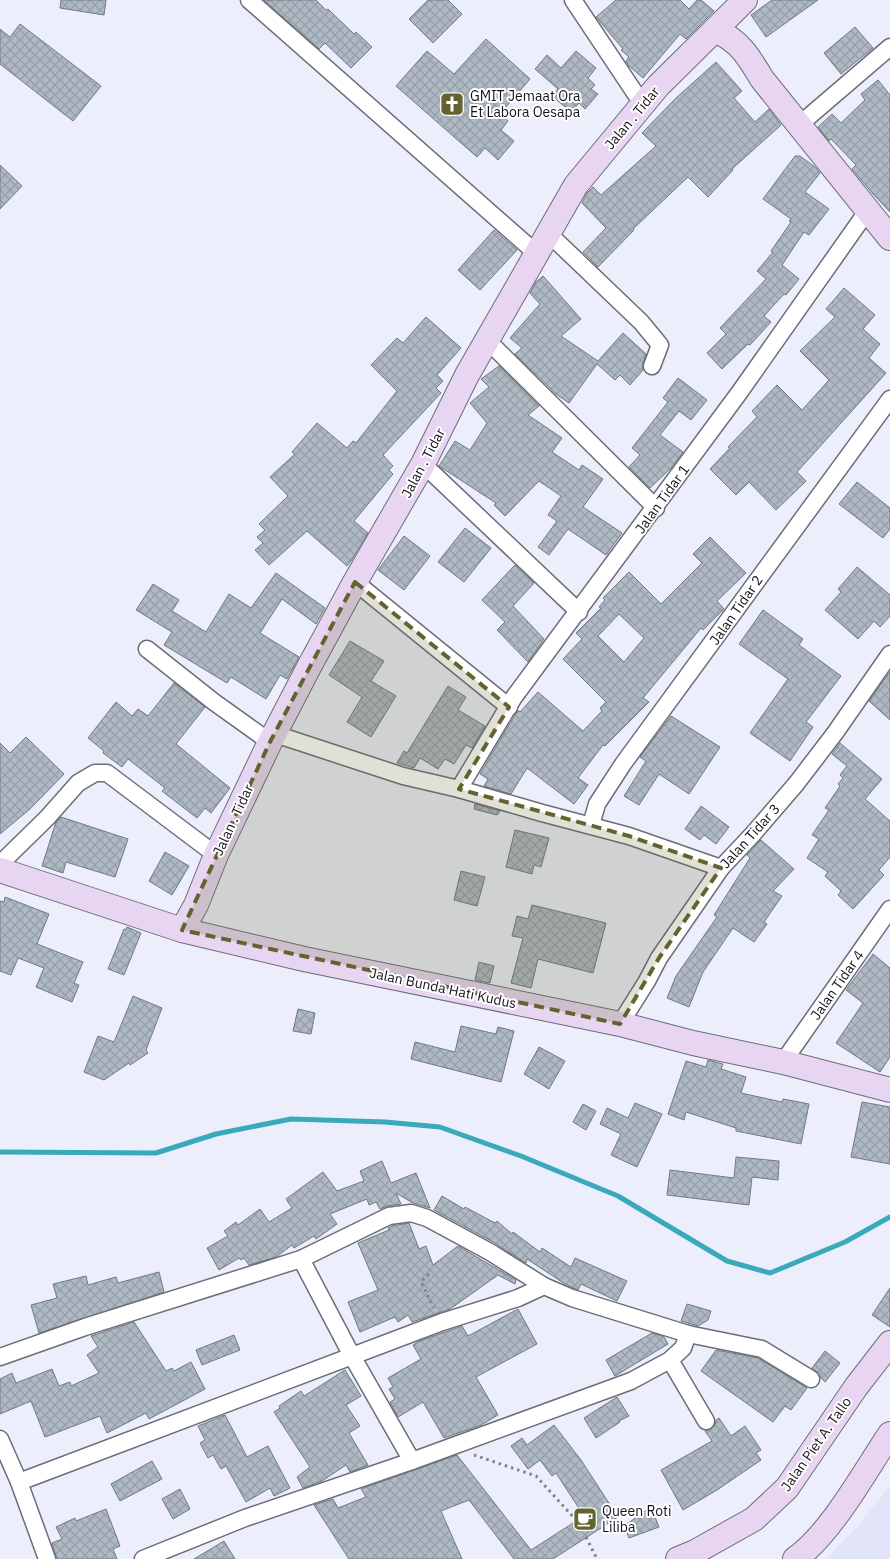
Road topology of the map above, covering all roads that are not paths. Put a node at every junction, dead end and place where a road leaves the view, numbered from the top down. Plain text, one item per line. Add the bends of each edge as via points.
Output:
1 (249, 0) edge
2 (745, 0) edge
3 (581, 3) edge
4 (715, 30) junction
5 (890, 47) edge
6 (643, 105) junction
7 (799, 125) junction
8 (868, 210) junction
9 (547, 232) junction
10 (889, 233) edge
11 (536, 253) junction
12 (487, 340) junction
13 (652, 366) dead end
14 (890, 399) edge
15 (423, 464) junction
16 (656, 508) junction
17 (355, 582) junction
18 (579, 612) junction
19 (147, 648) dead end
20 (890, 654) edge
21 (509, 706) junction
22 (272, 738) junction
23 (459, 789) junction
24 (591, 825) junction
25 (216, 855) junction
26 (0, 864) edge
27 (721, 868) junction
28 (0, 870) edge
29 (890, 909) edge
30 (182, 930) junction
31 (620, 1024) junction
32 (783, 1062) junction
33 (890, 1090) edge
34 (301, 1259) junction
35 (544, 1286) junction
36 (688, 1334) junction
37 (890, 1343) edge
38 (352, 1356) junction
39 (0, 1357) edge
40 (670, 1360) junction
41 (811, 1379) dead end
42 (706, 1421) dead end
43 (890, 1434) edge
44 (0, 1439) edge
45 (412, 1461) junction
46 (18, 1482) junction
47 (47, 1559) edge
48 (143, 1559) edge
49 (678, 1559) edge
50 (795, 1559) edge

1 - 11 street
2 - 4 street, Jalan . Tidar
3 - 6 street
4 - 6 street, Jalan . Tidar
4 - 7 street via 734,40
5 - 7 street
6 - 9 street, Jalan . Tidar via 576,185
7 - 8 street
8 - 10 street
8 - 16 street, Jalan Tidar 1
9 - 11 street, Jalan . Tidar
9 - 13 street via 660,345
11 - 12 street, Jalan . Tidar
12 - 15 street, Jalan . Tidar
12 - 16 street
14 - 24 street, Jalan Tidar 2 via 618,771 596,804
15 - 17 street, Jalan . Tidar
15 - 18 street
16 - 18 street, Jalan Tidar 1
17 - 21 street
17 - 22 street, Jalan . Tidar
18 - 21 street, Jalan Tidar 1
19 - 22 street via 214,702
20 - 27 street, Jalan Tidar 3 via 796,784
21 - 23 street, Jalan Tidar 1
22 - 23 street
22 - 25 street, Jalan . Tidar
23 - 24 street
24 - 27 street
25 - 26 street via 107,773 95,773 78,783
25 - 30 street, Jalan . Tidar
27 - 31 street, Jalan Tidar 3 via 658,958
28 - 30 street, Jalan Bunda Hati Kudus
29 - 32 street, Jalan Tidar 4
30 - 31 street, Jalan Bunda Hati Kudus via 304,959
31 - 32 street, Jalan Bunda Hati Kudus
32 - 33 street, Jalan Bunda Hati Kudus
34 - 35 street via 389,1216 412,1213 482,1248
34 - 38 street
34 - 39 street
35 - 36 street via 572,1298
35 - 38 street
36 - 40 street via 683,1348
36 - 41 street via 762,1349
37 - 49 street, Jalan Piet A. Tallo via 786,1488 754,1519
38 - 45 street
38 - 46 street
40 - 42 street
40 - 45 street via 631,1381
43 - 50 street via 834,1519 805,1553
44 - 46 street
45 - 48 street via 245,1518
46 - 47 street

